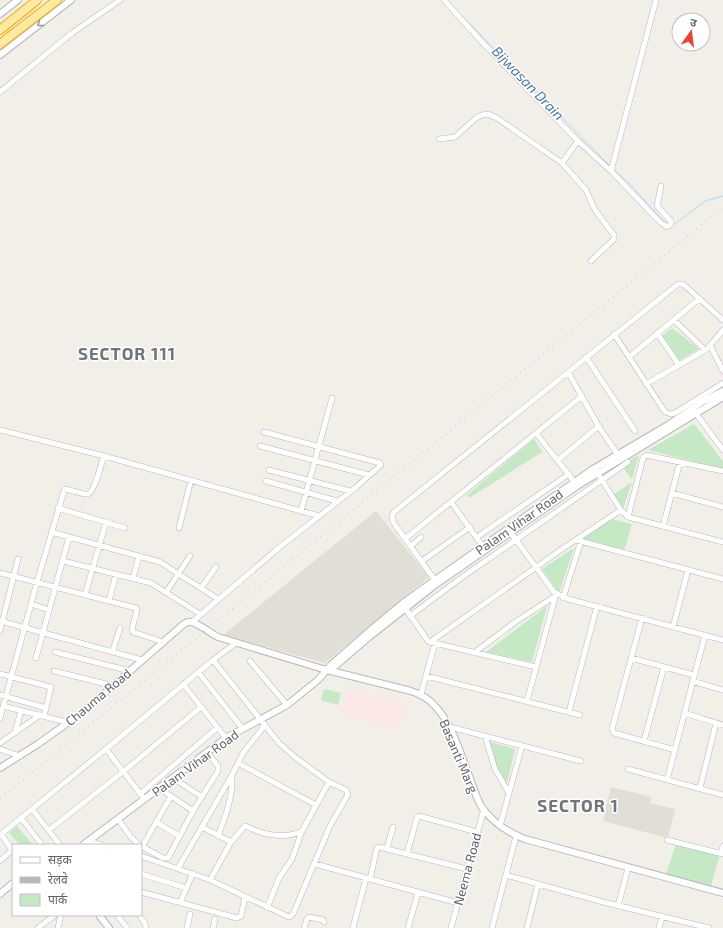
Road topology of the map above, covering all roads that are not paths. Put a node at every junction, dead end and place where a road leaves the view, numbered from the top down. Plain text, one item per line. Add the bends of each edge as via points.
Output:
1 (18, 0) edge
2 (37, 0) edge
3 (56, 0) edge
4 (71, 0) edge
5 (120, 0) edge
6 (444, 0) edge
7 (656, 0) edge
8 (0, 14) edge
9 (0, 30) edge
10 (0, 44) edge
11 (0, 55) edge
12 (0, 92) edge
13 (439, 139) dead end
14 (578, 141) junction
15 (562, 163) junction
16 (611, 171) junction
17 (661, 186) dead end
18 (591, 261) dead end
19 (699, 299) junction
20 (674, 320) junction
21 (723, 320) edge
22 (723, 330) edge
23 (657, 333) junction
24 (614, 334) junction
25 (710, 345) junction
26 (705, 350) junction
27 (586, 357) junction
28 (629, 357) junction
29 (679, 365) junction
30 (568, 372) junction
31 (723, 372) edge
32 (723, 383) edge
33 (646, 384) junction
34 (723, 391) edge
35 (582, 396) junction
36 (723, 397) edge
37 (332, 398) dead end
38 (694, 411) junction
39 (599, 426) junction
40 (0, 430) edge
41 (635, 431) dead end
42 (264, 432) dead end
43 (536, 433) junction
44 (260, 446) dead end
45 (319, 446) junction
46 (723, 450) edge
47 (618, 455) junction
48 (104, 456) junction
49 (315, 460) junction
50 (558, 460) junction
51 (628, 462) dead end
52 (680, 462) junction
53 (269, 470) dead end
54 (596, 471) junction
55 (723, 471) edge
56 (569, 474) junction
57 (369, 476) junction
58 (191, 480) junction
59 (309, 480) junction
60 (601, 480) junction
61 (266, 481) dead end
62 (576, 484) junction
63 (306, 492) junction
64 (350, 492) junction
65 (672, 493) junction
66 (337, 501) junction
67 (451, 502) junction
68 (723, 507) edge
69 (58, 508) junction
70 (621, 510) junction
71 (301, 511) junction
72 (319, 516) junction
73 (628, 517) junction
74 (106, 522) junction
75 (663, 526) junction
76 (125, 528) dead end
77 (179, 528) dead end
78 (470, 528) junction
79 (51, 532) junction
80 (511, 533) junction
81 (421, 537) dead end
82 (477, 537) junction
83 (69, 538) junction
84 (406, 538) junction
85 (516, 540) junction
86 (578, 540) junction
87 (723, 542) edge
88 (98, 546) junction
89 (411, 546) junction
90 (485, 549) junction
91 (140, 556) junction
92 (190, 556) dead end
93 (18, 559) dead end
94 (63, 561) junction
95 (422, 561) junction
96 (216, 567) dead end
97 (92, 568) junction
98 (535, 568) junction
99 (688, 570) junction
100 (0, 573) edge
101 (179, 573) junction
102 (116, 574) junction
103 (14, 577) junction
104 (133, 578) junction
105 (723, 579) edge
106 (37, 582) junction
107 (436, 582) junction
108 (55, 588) junction
109 (201, 588) junction
110 (167, 591) junction
111 (85, 595) junction
112 (555, 596) junction
113 (563, 598) junction
114 (218, 599) junction
115 (109, 601) junction
116 (32, 604) junction
117 (596, 606) junction
118 (405, 608) junction
119 (49, 610) junction
120 (200, 614) junction
121 (410, 616) junction
122 (642, 618) junction
123 (1, 622) edge
124 (192, 622) junction
125 (673, 627) junction
126 (120, 628) dead end
127 (25, 629) junction
128 (0, 631) edge
129 (42, 634) junction
130 (705, 635) junction
131 (723, 640) edge
132 (163, 642) junction
133 (236, 643) junction
134 (433, 643) junction
135 (112, 650) junction
136 (55, 652) dead end
137 (474, 653) junction
138 (36, 658) dead end
139 (631, 658) junction
140 (142, 660) junction
141 (213, 660) junction
142 (250, 661) dead end
143 (536, 667) junction
144 (664, 667) junction
145 (54, 670) dead end
146 (327, 670) junction
147 (130, 671) junction
148 (198, 672) junction
149 (0, 674) edge
150 (694, 675) junction
151 (426, 676) junction
152 (11, 677) junction
153 (692, 681) junction
154 (183, 684) junction
155 (114, 686) junction
156 (723, 690) edge
157 (421, 694) junction
158 (3, 696) edge
159 (527, 701) junction
160 (287, 704) junction
161 (3, 706) junction
162 (201, 707) junction
163 (46, 708) junction
164 (21, 710) junction
165 (569, 712) junction
166 (684, 713) junction
167 (42, 715) junction
168 (580, 715) dead end
169 (0, 718) edge
170 (261, 719) junction
171 (70, 723) junction
172 (716, 723) junction
173 (265, 725) junction
174 (723, 725) edge
175 (450, 727) junction
176 (217, 728) junction
177 (243, 729) junction
178 (15, 732) junction
179 (484, 736) junction
180 (226, 738) junction
181 (644, 741) junction
182 (0, 743) edge
183 (522, 746) junction
184 (0, 749) edge
185 (106, 749) junction
186 (675, 750) junction
187 (208, 752) junction
188 (20, 756) junction
189 (581, 761) dead end
190 (238, 763) junction
191 (0, 768) edge
192 (628, 769) dead end
193 (124, 771) junction
194 (232, 775) junction
195 (173, 778) junction
196 (667, 780) junction
197 (329, 782) junction
198 (159, 788) junction
199 (700, 788) junction
200 (509, 793) junction
201 (140, 794) junction
202 (723, 795) edge
203 (171, 796) junction
204 (202, 797) junction
205 (145, 799) junction
206 (316, 805) junction
207 (32, 809) junction
208 (484, 810) junction
209 (193, 811) junction
210 (21, 818) junction
211 (118, 819) junction
212 (156, 822) junction
213 (500, 826) junction
214 (202, 827) junction
215 (393, 827) dead end
216 (49, 830) junction
217 (302, 831) junction
218 (476, 832) junction
219 (1, 834) edge
220 (179, 836) junction
221 (218, 836) junction
222 (516, 836) junction
223 (667, 840) dead end
224 (231, 842) junction
225 (85, 843) edge
226 (41, 844) edge
227 (59, 844) edge
228 (139, 844) edge
229 (142, 844) edge
230 (142, 846) edge
231 (723, 846) edge
232 (387, 848) junction
233 (407, 853) junction
234 (722, 854) edge
235 (142, 856) edge
236 (0, 861) edge
237 (315, 864) junction
238 (178, 868) junction
239 (628, 868) junction
240 (467, 869) junction
241 (193, 873) junction
242 (142, 874) edge
243 (506, 875) junction
244 (368, 879) junction
245 (210, 880) junction
246 (12, 884) edge
247 (538, 884) junction
248 (186, 888) junction
249 (142, 892) edge
250 (418, 893) junction
251 (723, 893) edge
252 (0, 894) edge
253 (245, 897) junction
254 (180, 903) junction
255 (458, 903) junction
256 (618, 906) junction
257 (267, 908) junction
258 (190, 914) dead end
259 (54, 916) edge
260 (61, 916) edge
261 (100, 916) edge
262 (118, 916) edge
263 (140, 916) edge
264 (662, 917) junction
265 (215, 919) dead end
266 (324, 922) dead end
267 (38, 928) edge
268 (58, 928) edge
269 (109, 928) edge
270 (127, 928) edge
271 (146, 928) edge
272 (187, 928) edge
273 (213, 928) edge
274 (304, 928) edge
275 (353, 928) edge
276 (408, 928) edge
277 (452, 928) edge
278 (492, 928) edge
279 (528, 928) edge
280 (659, 928) edge
281 (709, 928) edge

1 - 8 street
2 - 9 highway
3 - 10 highway
4 -> 11 street
5 - 12 street via 72,33
6 - 14 street
7 - 16 street
13 - 15 street via 455,137 476,118 488,114 507,124
14 - 15 street
14 - 16 street
15 - 18 street via 586,190 595,210 614,235 614,239
16 - 17 street via 666,227 670,225 670,220 657,206
19 - 20 street
19 - 21 street
19 - 24 street via 679,283
20 - 23 street
20 - 26 street
22 - 25 street
23 - 28 street
23 - 29 street
24 - 27 street
24 - 28 street
25 - 26 street
25 - 31 street
26 - 29 street
27 - 30 street
27 - 41 street
28 - 33 street
29 - 33 street
30 - 35 street
30 - 84 street via 394,512 392,520
32 - 33 street via 671,414 663,410
34 - 38 street, Palam Vihar Road
35 - 39 street
35 - 43 street
36 - 38 street, Palam Vihar Road
37 - 45 street
38 - 46 street
38 - 47 street, Palam Vihar Road
38 - 54 street, Palam Vihar Road
39 - 47 street
39 - 50 street
40 - 48 street
42 - 45 street
43 - 50 street
43 - 67 street
44 - 49 street
45 - 49 street
45 - 57 street via 381,464
47 - 54 street, Palam Vihar Road
48 - 58 street
48 - 69 street via 90,492 85,494 65,489
49 - 57 street
49 - 59 street
50 - 56 street
51 - 60 street
52 - 55 street
52 - 65 street
52 - 73 street via 644,456
53 - 59 street
54 - 60 street
54 - 62 street, Palam Vihar Road
56 - 62 street
56 - 82 street
57 - 64 street
58 - 71 street
58 - 77 street
59 - 63 street
59 - 64 street
60 - 70 street
60 - 85 street
61 - 63 street
62 - 80 street, Palam Vihar Road
62 - 90 street, Palam Vihar Road
63 - 66 street
63 - 71 street
64 - 66 street
65 - 68 street
65 - 75 street
66 - 72 street
67 - 78 street
67 - 84 street
69 - 74 street
69 - 79 street
70 - 73 street
70 - 86 street
71 - 72 street
72 - 114 street
73 - 75 street
74 - 76 street
74 - 88 street
75 - 87 street
78 - 82 street
78 - 95 street
79 - 83 street
79 - 106 street
80 - 85 street
80 - 90 street, Palam Vihar Road
81 - 89 street
82 - 90 street
83 - 88 street
83 - 94 street
84 - 89 street
85 - 98 street
85 - 121 street
86 - 98 street
86 - 99 street
86 - 113 street
88 - 91 street
88 - 97 street
89 - 95 street
90 - 107 street, Palam Vihar Road
91 - 101 street via 165,564
91 - 104 street
92 - 101 street
93 - 103 street
94 - 97 street
94 - 108 street
95 - 107 street
96 - 109 street
97 - 102 street
97 - 111 street
98 - 112 street
98 - 134 street
99 - 105 street
99 - 125 street
100 - 103 street
101 - 109 street
101 - 110 street
102 - 104 street
102 - 115 street
103 - 106 street
103 - 123 street
104 - 110 street
106 - 108 street
106 - 116 street
107 - 118 street, Palam Vihar Road
107 - 146 street, Palam Vihar Road via 372,628
108 - 111 street
108 - 119 street
109 - 114 street
110 - 120 street
111 - 115 street
112 - 113 street
112 - 137 street
112 - 143 street
113 - 117 street
114 - 120 street
115 - 132 street via 137,609 132,629 134,633
116 - 119 street
116 - 127 street
117 - 122 street
117 - 165 street
118 - 121 street
118 - 146 street, Palam Vihar Road via 333,668
119 - 129 street
120 - 124 street
121 - 134 street via 428,641
122 - 125 street
122 - 139 street
123 - 127 street
123 - 128 street
124 - 132 street, Chauma Road via 182,626
124 - 133 street, Basanti Marg via 215,636
125 - 130 street
126 - 135 street
127 - 129 street
127 - 152 street
129 - 135 street
129 - 138 street
130 - 131 street
130 - 150 street
132 - 140 street, Chauma Road
133 - 141 street
133 - 146 street, Basanti Marg
134 - 137 street
134 - 151 street
135 - 140 street
136 - 147 street
137 - 143 street
139 - 144 street
139 - 181 street via 612,729 614,733
140 - 147 street, Chauma Road
141 - 148 street
141 - 170 street
142 - 160 street
143 - 159 street
144 - 150 street
144 - 181 street
145 - 155 street
146 - 157 street, Basanti Marg
146 - 160 street, Palam Vihar Road
147 - 155 street, Chauma Road
148 - 154 street
148 - 177 street
149 - 152 street
150 - 153 street
151 - 157 street
151 - 159 street
152 - 158 street
152 - 163 street via 51,687
153 - 156 street
153 - 166 street
154 - 162 street
154 - 185 street
155 - 171 street, Chauma Road
157 - 175 street, Basanti Marg via 435,705
158 - 161 street
158 - 163 street
159 - 165 street
160 - 170 street, Palam Vihar Road
161 - 164 street
161 - 169 street
162 - 176 street
162 - 193 street
163 - 167 street
164 - 167 street
164 - 178 street
165 - 168 street
166 - 172 street
166 - 186 street
167 - 171 street
167 - 178 street
170 - 173 street
170 - 177 street, Palam Vihar Road
171 - 188 street, Chauma Road
172 - 174 street
172 - 199 street
173 - 190 street
173 - 197 street via 279,744
175 - 179 street
175 - 208 street, Basanti Marg
176 - 180 street
176 - 201 street
177 - 180 street, Palam Vihar Road
178 - 182 street
179 - 183 street
179 - 200 street via 495,769
180 - 187 street, Palam Vihar Road
181 - 186 street
183 - 189 street
183 - 200 street
184 - 188 street
185 - 193 street
185 - 207 street
186 - 196 street
187 - 195 street, Palam Vihar Road
187 - 204 street via 218,769
188 - 191 street, Chauma Road
190 - 194 street
190 - 206 street
192 - 196 street
193 - 201 street
193 - 216 street
194 - 214 street
194 - 221 street via 231,801
195 - 198 street, Palam Vihar Road
195 - 204 street
196 - 199 street
197 - 206 street
197 - 237 street via 346,790 348,794 330,826
198 - 203 street
198 - 205 street, Palam Vihar Road
199 - 202 street
200 - 213 street
201 - 205 street
203 - 209 street
203 - 212 street
204 - 209 street
205 - 211 street, Palam Vihar Road
206 - 217 street
207 - 210 street
207 - 216 street
208 - 213 street, Basanti Marg
208 - 218 street, Neema Road
209 - 220 street
210 - 219 street
210 - 226 street
211 - 225 street, Palam Vihar Road
211 - 228 street
212 - 220 street
212 - 229 street
213 - 222 street, Basanti Marg
214 - 221 street
214 - 238 street
215 - 232 street
216 - 227 street
217 - 224 street via 286,836 263,833 245,826
217 - 257 street via 292,859 279,878
218 - 233 street via 419,816
218 - 240 street, Neema Road
219 - 236 street via 12,850
220 - 230 street via 166,858
221 - 224 street
222 - 239 street, Basanti Marg
222 - 243 street
223 - 234 street
224 - 245 street
231 - 234 street
232 - 233 street
232 - 244 street via 377,848
233 - 240 street
235 - 238 street
237 - 244 street
237 - 257 street via 291,916 287,917
238 - 241 street
239 - 251 street, Basanti Marg
239 - 256 street
240 - 255 street, Neema Road
241 - 245 street
241 - 248 street
242 - 248 street
243 - 247 street
243 - 278 street
244 - 250 street
244 - 275 street
245 - 253 street
246 - 252 street
247 - 256 street
247 - 279 street
248 - 254 street
249 - 254 street
250 - 255 street
250 - 276 street
253 - 254 street via 238,918
253 - 257 street
255 - 277 street, Neema Road
256 - 264 street
258 - 272 street
259 - 267 street
260 - 268 street
261 - 269 street
262 - 270 street
263 - 271 street
264 - 280 street
264 - 281 street
265 - 273 street
266 - 274 street via 310,917

